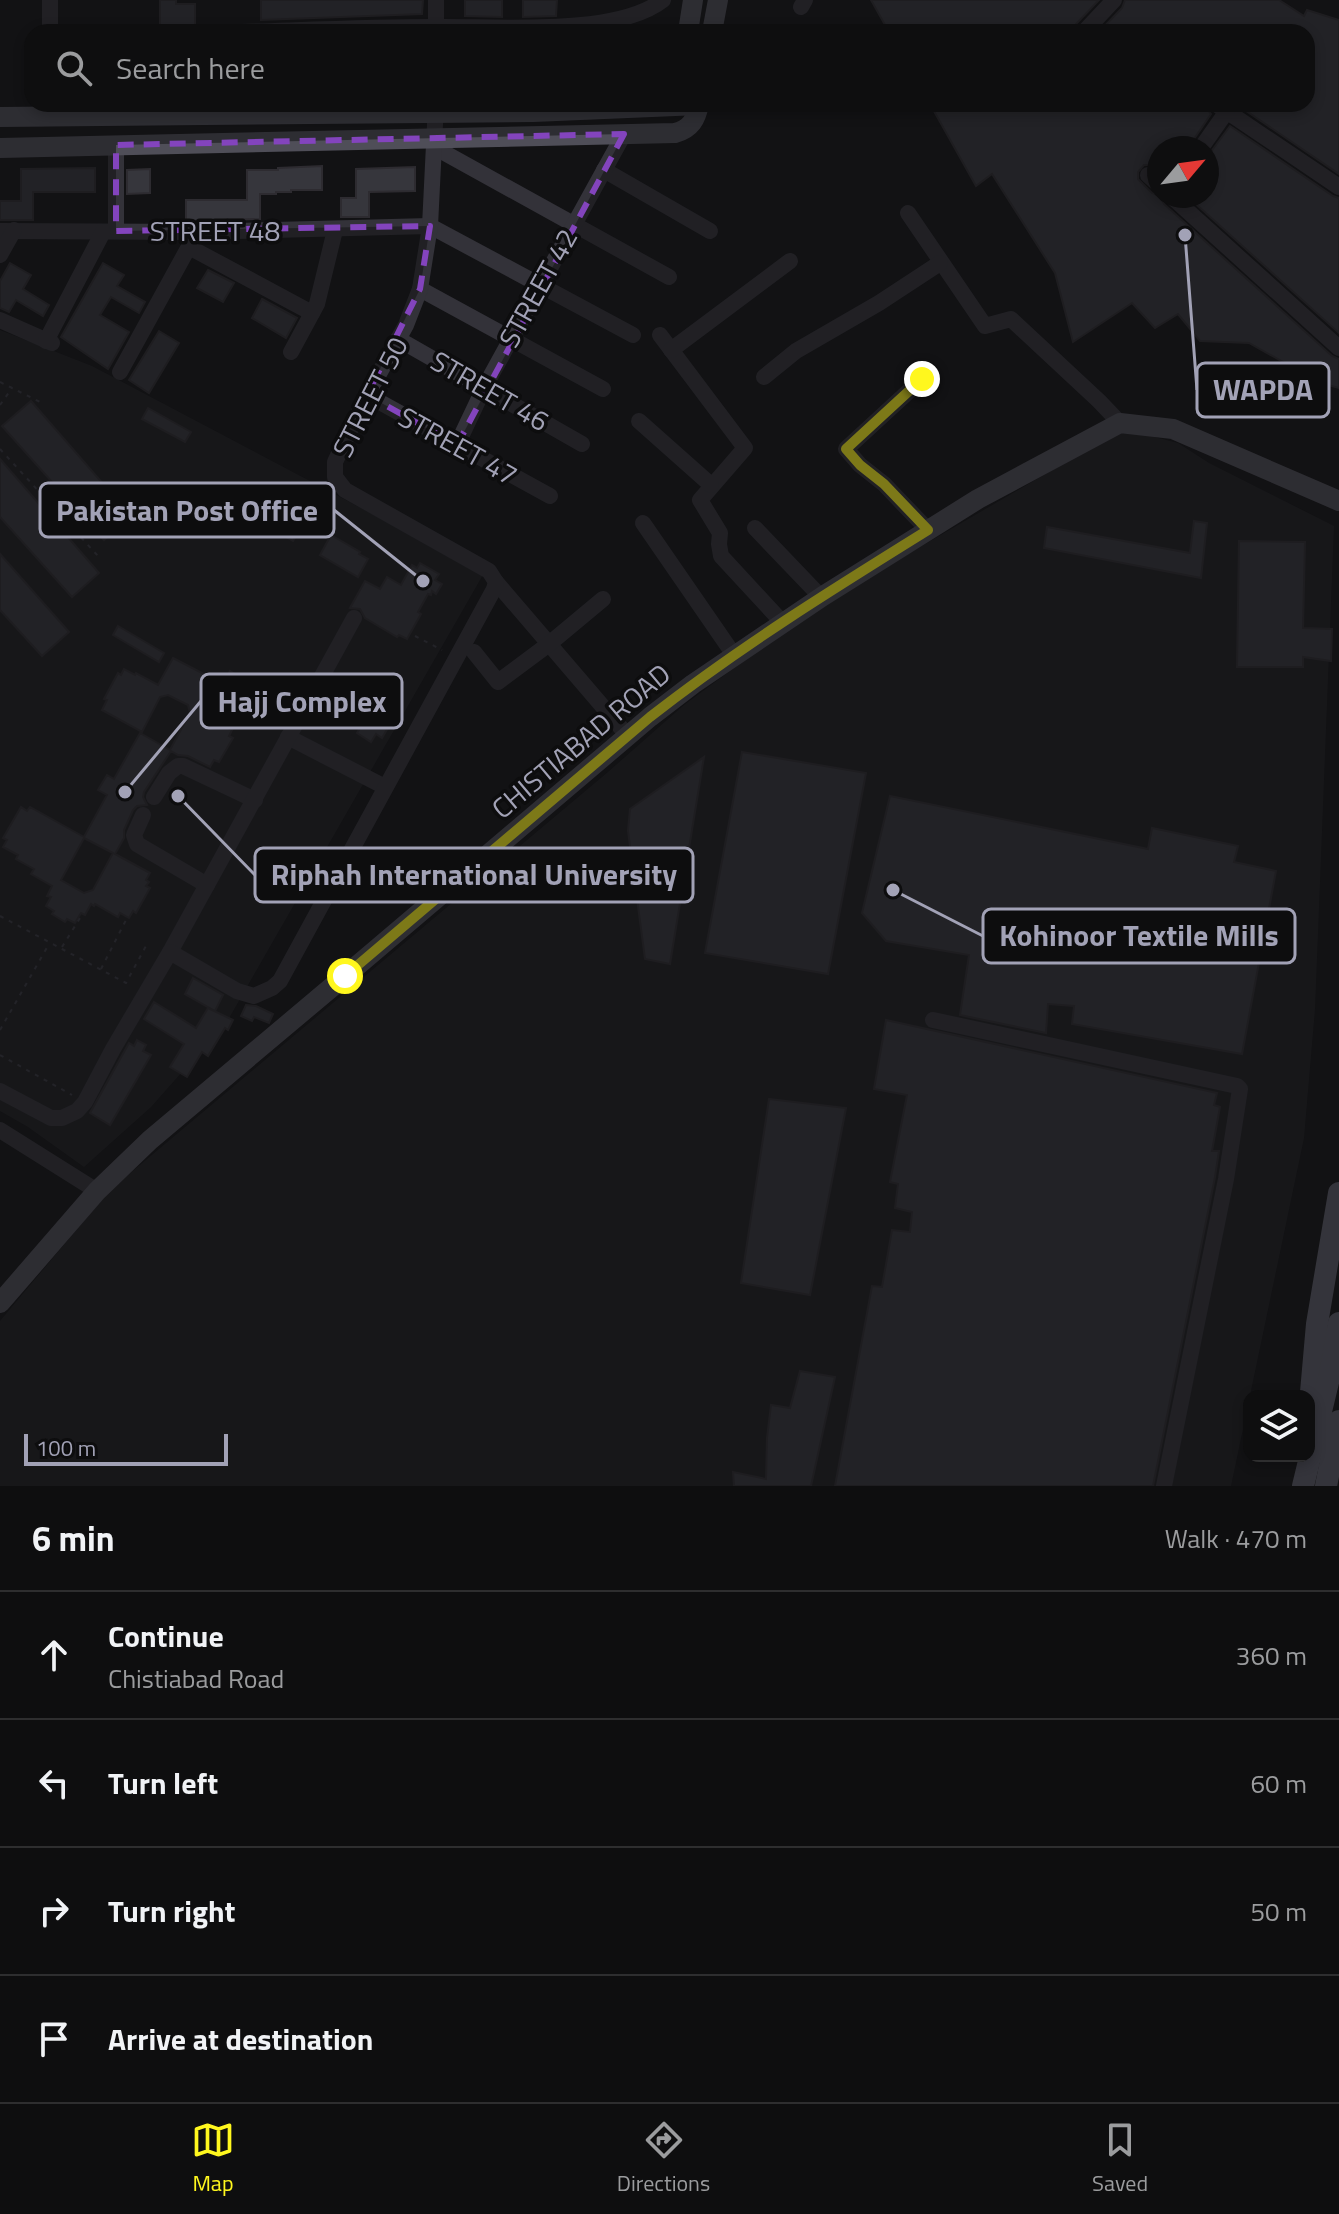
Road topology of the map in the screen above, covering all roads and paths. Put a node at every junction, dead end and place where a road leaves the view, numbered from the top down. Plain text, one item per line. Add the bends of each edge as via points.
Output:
1 (50, 0) edge
2 (436, 0) edge
3 (663, 0) edge
4 (693, 0) edge
5 (718, 0) edge
6 (1114, 0) edge
7 (50, 24) edge
8 (436, 24) edge
9 (580, 24) edge
10 (689, 24) edge
11 (714, 24) edge
12 (1092, 24) edge
13 (37, 112) edge
14 (436, 112) edge
15 (686, 112) edge
16 (1220, 112) edge
17 (1228, 112) edge
18 (0, 117) edge
19 (624, 134) junction
20 (1207, 136) edge
21 (435, 143) junction
22 (116, 145) junction
23 (0, 148) edge
24 (604, 170) junction
25 (1339, 187) edge
26 (1184, 208) edge
27 (908, 213) dead end
28 (574, 224) junction
29 (430, 226) junction
30 (335, 230) junction
31 (7, 231) edge
32 (710, 231) dead end
33 (110, 232) junction
34 (193, 239) junction
35 (0, 255) edge
36 (790, 261) dead end
37 (940, 263) junction
38 (669, 277) dead end
39 (541, 285) junction
40 (420, 289) junction
41 (312, 313) junction
42 (1, 323) edge
43 (633, 335) dead end
44 (660, 335) dead end
45 (512, 338) junction
46 (398, 339) junction
47 (1339, 348) edge
48 (671, 350) junction
49 (291, 352) dead end
50 (120, 372) dead end
51 (764, 377) dead end
52 (922, 379) dead end
53 (0, 382) edge
54 (12, 387) junction
55 (484, 388) junction
56 (603, 389) dead end
57 (367, 395) junction
58 (40, 402) dead end
59 (0, 405) edge
60 (639, 421) dead end
61 (1120, 423) junction
62 (582, 444) dead end
63 (457, 445) junction
64 (0, 449) edge
65 (711, 485) junction
66 (550, 496) dead end
67 (1339, 501) edge
68 (643, 523) dead end
69 (755, 528) dead end
70 (928, 530) junction
71 (98, 556) dead end
72 (492, 577) junction
73 (821, 597) junction
74 (603, 599) dead end
75 (354, 618) dead end
76 (782, 622) junction
77 (415, 636) dead end
78 (549, 644) junction
79 (474, 652) dead end
80 (734, 655) junction
81 (457, 657) junction
82 (628, 736) junction
83 (288, 737) junction
84 (385, 787) junction
85 (154, 797) dead end
86 (255, 800) junction
87 (143, 815) dead end
88 (207, 885) junction
89 (0, 916) edge
90 (80, 918) dead end
91 (126, 920) dead end
92 (49, 942) junction
93 (147, 944) dead end
94 (61, 949) junction
95 (170, 952) junction
96 (101, 969) junction
97 (933, 1020) dead end
98 (0, 1030) edge
99 (0, 1055) edge
100 (0, 1091) edge
101 (85, 1102) junction
102 (0, 1130) edge
103 (97, 1191) junction
104 (1339, 1193) edge
105 (0, 1303) edge
106 (1339, 1323) edge
107 (1311, 1390) edge
108 (1339, 1421) edge
109 (1305, 1462) edge
110 (1164, 1486) edge
111 (1303, 1486) edge
112 (1326, 1486) edge

1 - 7 street
2 - 8 street
3 - 9 street via 626,17
4 - 10 main road
5 - 11 main road
6 - 12 street
13 - 18 main road
14 - 21 street, STREET 50
15 - 19 main road via 675,133
16 - 20 street
17 - 25 street
19 - 21 main road
19 - 24 street, STREET 42
21 - 22 main road
21 - 28 street
21 - 29 street, STREET 50
22 - 23 main road
22 - 33 street
24 - 28 street, STREET 42
24 - 32 street
26 - 47 street
27 - 37 street
28 - 38 street
28 - 39 street, STREET 42
29 - 30 street, STREET 48
29 - 39 street
29 - 40 street, STREET 50
30 - 34 street, STREET 48
30 - 41 street
31 - 33 street, STREET 48
31 - 35 street
33 - 34 street, STREET 48
33 - 42 street via 49,342
34 - 41 street
34 - 50 street
36 - 48 street
37 - 51 street via 796,351
37 - 61 street via 985,326 1011,319
39 - 43 street
39 - 45 street, STREET 42
40 - 45 street
40 - 46 street, STREET 50
41 - 49 street
44 - 48 street
45 - 55 street, STREET 42
45 - 56 street
46 - 55 street, STREET 46
46 - 57 street, STREET 50
48 - 65 street via 745,448
52 - 70 street via 846,449
53 - 54 path
54 - 58 path
54 - 59 path
55 - 62 street, STREET 46
55 - 63 street, STREET 42
57 - 63 street, STREET 47
57 - 72 street, STREET 50 via 335,462 335,477 345,490
60 - 65 street
61 - 67 main road via 1173,429
61 - 70 main road, CHISTIABAD ROAD
63 - 66 street, STREET 47
64 - 71 path
65 - 76 street via 700,500 720,533 721,556
68 - 80 street
69 - 73 street
70 - 73 main road, CHISTIABAD ROAD
72 - 78 street
72 - 81 street
73 - 76 main road, CHISTIABAD ROAD
74 - 78 street
75 - 83 street
76 - 80 main road, CHISTIABAD ROAD
77 - 81 path
78 - 79 street via 498,682
78 - 82 street
80 - 82 main road, CHISTIABAD ROAD
81 - 84 street
82 - 103 main road, CHISTIABAD ROAD via 150,1140
83 - 84 street
83 - 86 street
84 - 95 street via 272,988 254,996 237,991
85 - 86 street via 169,773 183,766
86 - 88 street
87 - 88 street via 134,835 137,844
88 - 95 street
89 - 92 path
90 - 94 path
91 - 96 path
92 - 94 path
92 - 98 path
93 - 96 path via 126,983
94 - 96 path
95 - 101 street
97 - 110 street via 1240,1089
99 - 101 path
100 - 101 street via 51,1118 69,1116
102 - 103 street
103 - 105 main road, CHISTIABAD ROAD
104 - 107 highway
106 - 111 highway
108 - 112 highway
109 - 111 highway

